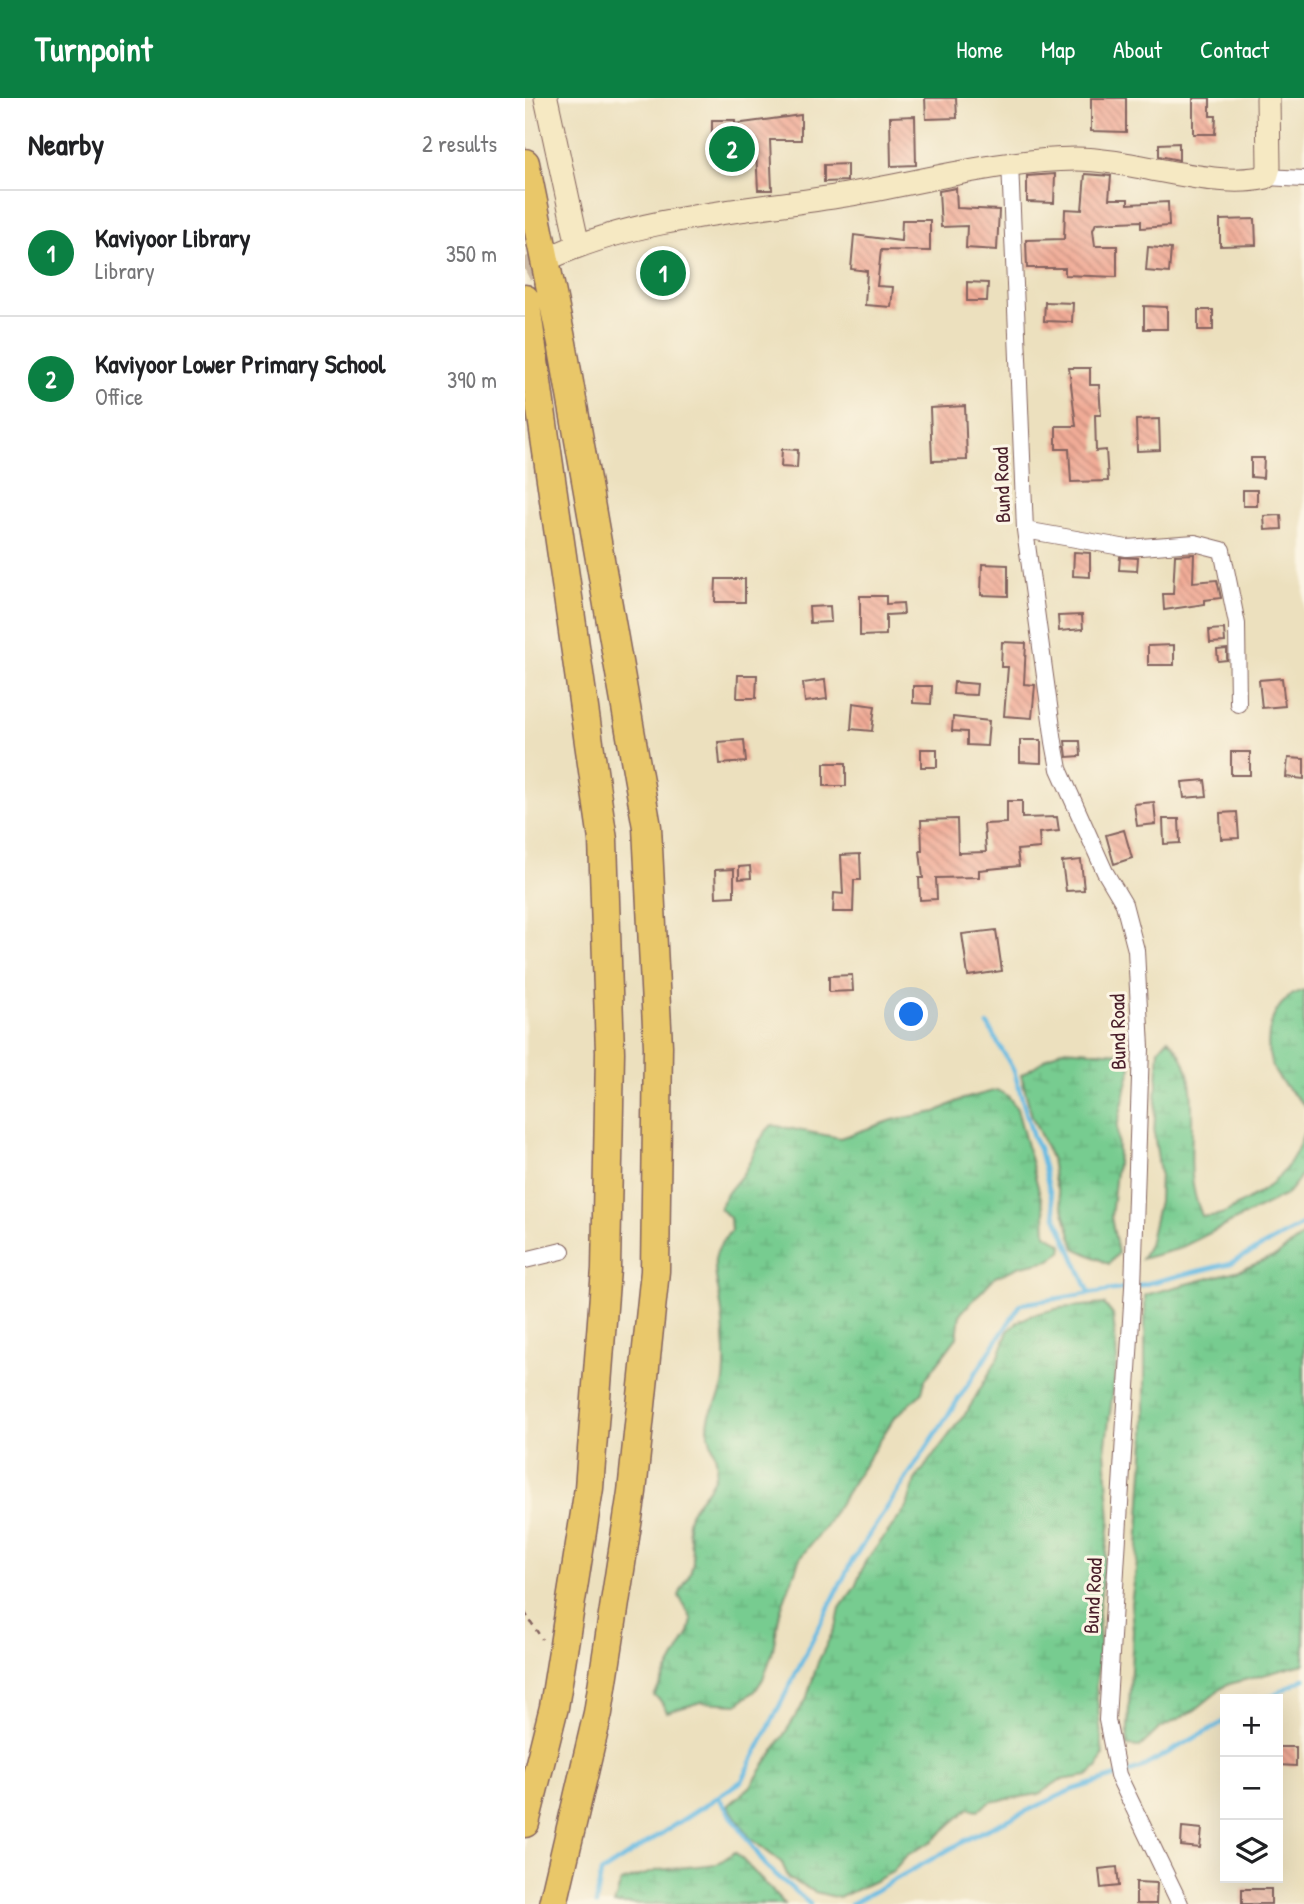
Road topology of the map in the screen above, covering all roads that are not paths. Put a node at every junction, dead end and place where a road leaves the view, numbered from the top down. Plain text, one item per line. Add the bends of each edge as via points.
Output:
1 (546, 98) edge
2 (1268, 98) edge
3 (1010, 162) junction
4 (525, 163) edge
5 (1266, 177) junction
6 (1304, 179) edge
7 (578, 246) junction
8 (556, 255) tunnel mouth
9 (525, 299) edge
10 (1025, 530) junction
11 (1238, 704) dead end
12 (562, 1251) dead end
13 (525, 1260) edge
14 (525, 1823) edge
15 (553, 1904) edge
16 (1179, 1904) edge

1 - 7 main road
2 - 5 main road
3 - 5 main road via 1114,161 1216,178
3 - 7 main road via 869,191 643,224
3 - 10 street, Bund Road
4 - 15 highway via 562,343 647,827 657,1046 655,1271 632,1492 598,1713
5 - 6 street
7 - 8 main road
9 - 14 highway via 603,840 610,1052 606,1269 589,1488 554,1707
10 - 11 street via 1126,548 1195,543 1222,550 1237,624
10 - 16 street, Bund Road via 1059,769 1124,904 1136,950 1141,1048 1134,1274 1107,1720 1118,1775
12 - 13 street

